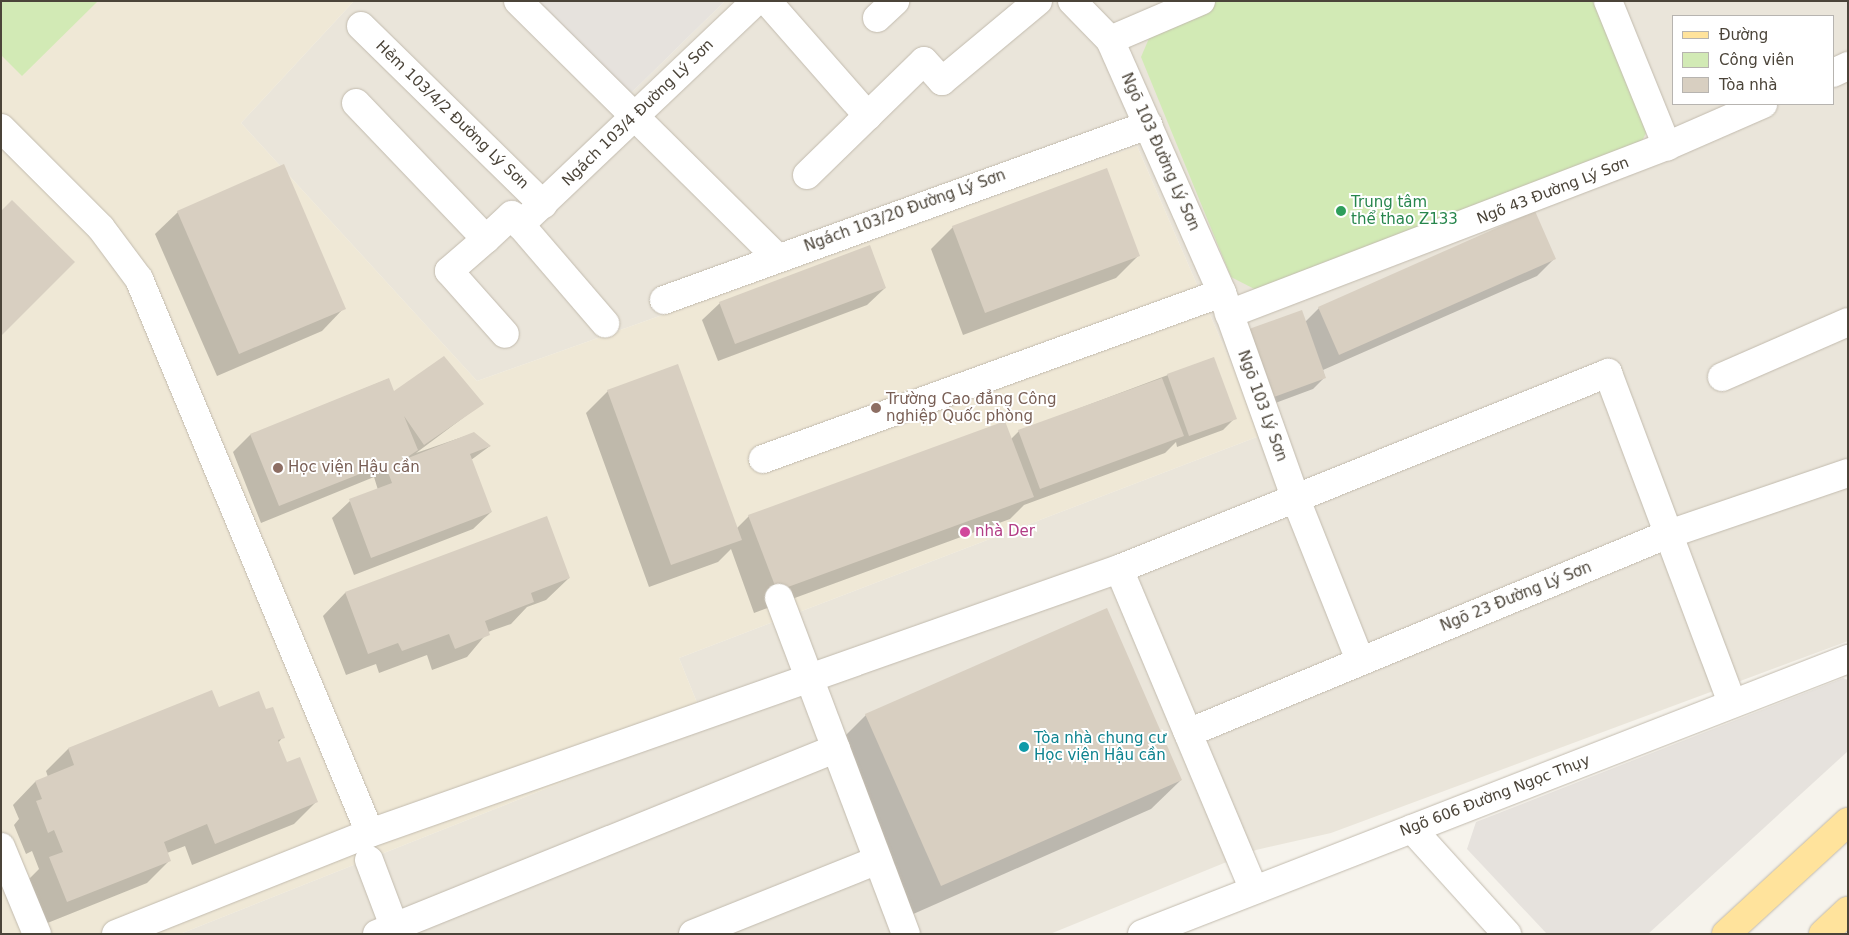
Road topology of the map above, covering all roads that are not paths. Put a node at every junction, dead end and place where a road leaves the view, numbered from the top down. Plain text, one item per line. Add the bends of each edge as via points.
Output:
1 (518, 1) edge
2 (756, 1) edge
3 (767, 1) edge
4 (1038, 1) edge
5 (1072, 1) edge
6 (1201, 1) edge
7 (1608, 1) edge
8 (360, 26) dead end
9 (1110, 40) junction
10 (1848, 66) edge
11 (1834, 73) edge
12 (356, 103) dead end
13 (1761, 105) edge
14 (868, 116) junction
15 (633, 118) junction
16 (1148, 125) junction
17 (1, 128) edge
18 (1667, 146) junction
19 (807, 175) dead end
20 (543, 204) junction
21 (520, 225) junction
22 (486, 239) junction
23 (777, 257) junction
24 (664, 300) dead end
25 (1226, 304) junction
26 (1848, 322) edge
27 (605, 323) dead end
28 (505, 334) dead end
29 (1722, 378) dead end
30 (763, 459) dead end
31 (1848, 473) edge
32 (1295, 497) junction
33 (1666, 535) junction
34 (1119, 569) junction
35 (779, 598) dead end
36 (1848, 659) edge
37 (1360, 660) junction
38 (809, 676) junction
39 (1732, 703) junction
40 (1188, 733) junction
41 (836, 748) junction
42 (1848, 822) edge
43 (1412, 829) junction
44 (370, 846) junction
45 (1, 847) edge
46 (878, 860) junction
47 (1254, 890) junction
48 (1848, 911) edge
49 (390, 931) edge
50 (37, 934) edge
51 (116, 934) edge
52 (692, 934) edge
53 (906, 934) edge
54 (1142, 934) edge
55 (1507, 934) edge
56 (1726, 934) edge
57 (1823, 934) edge

1 - 15 street
2 - 15 street, Ngách 103/4 Đường Lý Sơn
3 - 14 street
4 - 14 street via 942,81 924,61
5 - 9 street, Ngõ 103 Đường Lý Sơn
6 - 9 street
7 - 18 street
8 - 20 street, Hẻm 103/4/2 Đường Lý Sơn
9 - 16 street, Ngõ 103 Đường Lý Sơn
10 - 11 street
12 - 22 street
13 - 18 street, Ngõ 43 Đường Lý Sơn
14 - 19 street
15 - 20 street, Ngách 103/4 Đường Lý Sơn
15 - 23 street
16 - 23 street, Ngách 103/20 Đường Lý Sơn
16 - 25 street, Ngõ 103 Đường Lý Sơn
17 - 44 street via 101,228 138,279
18 - 25 street, Ngõ 43 Đường Lý Sơn
20 - 21 street, Ngách 103/4 Đường Lý Sơn
21 - 22 street via 512,215
21 - 27 street
22 - 28 street via 449,271
23 - 24 street, Ngách 103/20 Đường Lý Sơn
25 - 30 street, Ngõ 43 Đường Lý Sơn
25 - 32 street, Ngõ 103 Lý Sơn
26 - 29 street
31 - 33 street, Ngõ 23 Đường Lý Sơn
32 - 33 street via 1608,373
32 - 34 street
32 - 37 street, Ngõ 103 Lý Sơn
33 - 37 street, Ngõ 23 Đường Lý Sơn
33 - 39 street
34 - 38 street
34 - 40 street
35 - 38 street
36 - 39 street, Ngõ 606 Đường Ngọc Thụy
37 - 40 street, Ngõ 23 Đường Lý Sơn
38 - 41 street
38 - 44 street
39 - 43 street, Ngõ 606 Đường Ngọc Thụy
40 - 47 street
41 - 46 street
41 - 49 street
42 - 56 main road
43 - 47 street, Ngõ 606 Đường Ngọc Thụy
43 - 55 street
44 - 49 street
44 - 51 street
45 - 50 street
46 - 52 street
46 - 53 street
47 - 54 street, Ngõ 606 Đường Ngọc Thụy
48 - 57 main road

